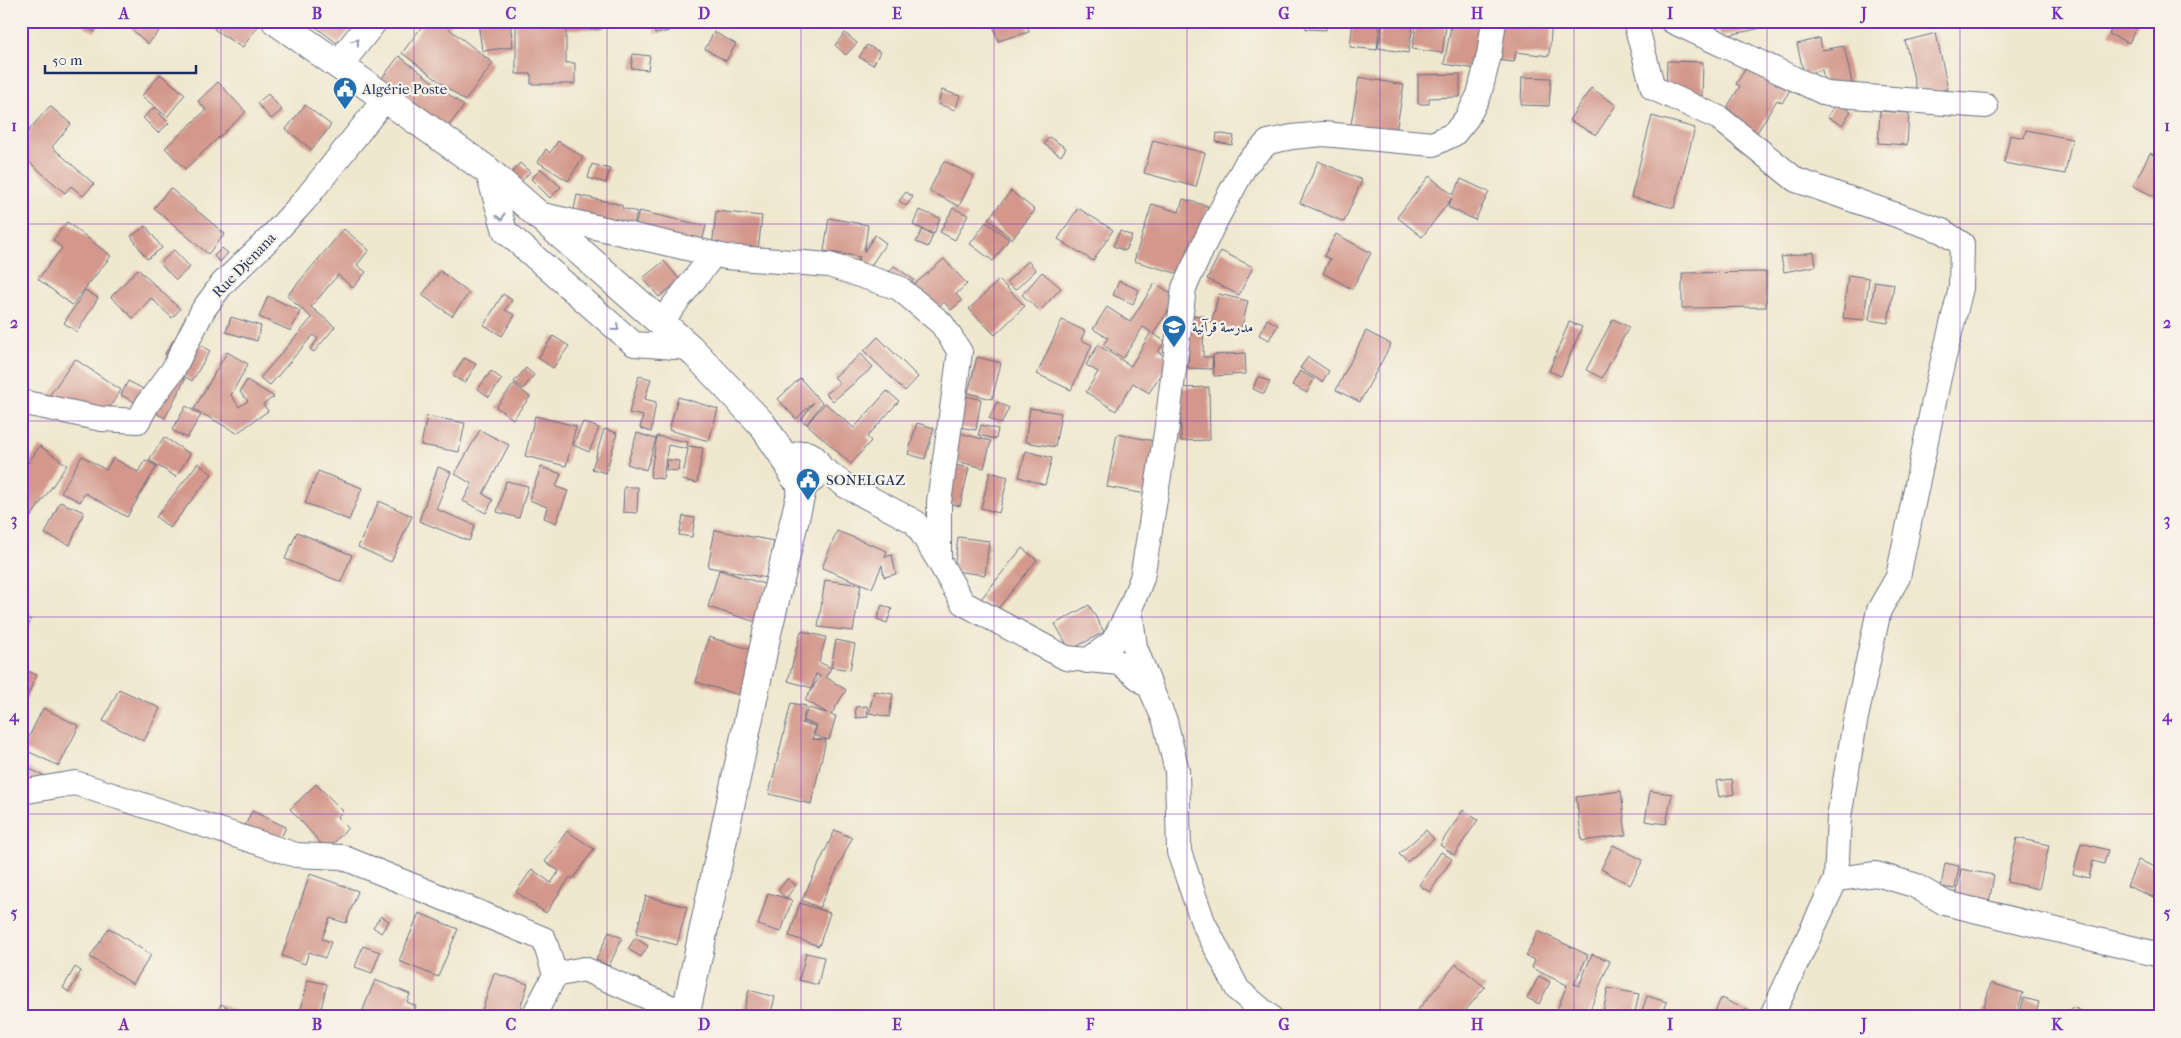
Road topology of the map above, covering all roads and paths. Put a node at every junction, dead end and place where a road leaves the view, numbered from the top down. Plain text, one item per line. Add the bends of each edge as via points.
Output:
1 (276, 21) edge
2 (373, 21) edge
3 (1494, 21) edge
4 (1635, 21) edge
5 (1672, 21) edge
6 (339, 64) junction
7 (385, 99) junction
8 (1986, 106) dead end
9 (487, 170) junction
10 (534, 213) junction
11 (714, 254) junction
12 (661, 322) junction
13 (690, 348) junction
14 (21, 402) edge
15 (804, 470) junction
16 (938, 502) junction
17 (915, 522) junction
18 (939, 560) junction
19 (1130, 608) junction
20 (1087, 660) junction
21 (1150, 687) junction
22 (21, 792) edge
23 (1836, 879) junction
24 (2160, 954) edge
25 (555, 976) junction
26 (686, 1015) edge
27 (533, 1017) edge
28 (1270, 1017) edge
29 (1771, 1017) edge

1 - 6 main road
6 -> 2 main road
3 - 19 street via 1479,95 1454,134 1433,144 1323,134 1292,137 1268,142 1246,164 1184,288 1166,433 1142,578
4 - 23 street via 1653,88 1719,118 1796,180 1942,231 1962,244 1961,288 1939,377 1898,577 1879,610 1855,722 1839,817
5 - 8 street via 1827,94
6 - 7 main road
7 - 9 main road
7 - 14 street, Rue Djenana via 304,201 222,284 203,310 173,370 138,421 102,419
9 - 10 main road
9 -> 13 street via 505,231 634,344
10 - 11 street
10 - 12 main road
11 - 12 street
11 - 16 street via 829,265 899,288 942,324 960,352
12 - 13 main road
13 - 15 main road
15 - 17 street via 846,486
15 - 26 main road
16 - 17 street
16 - 18 street
17 - 18 street
18 - 20 street via 963,603 1066,658
19 - 20 street via 1113,642
19 - 21 street via 1135,648
20 - 21 street via 1120,663
21 - 28 street via 1165,721 1178,771 1179,852 1203,922 1238,990
22 - 25 street via 75,783 296,855 342,857 544,939
23 - 24 street via 1876,874 1914,885 1946,903
23 - 29 street
25 - 26 street via 584,969
25 - 27 street

